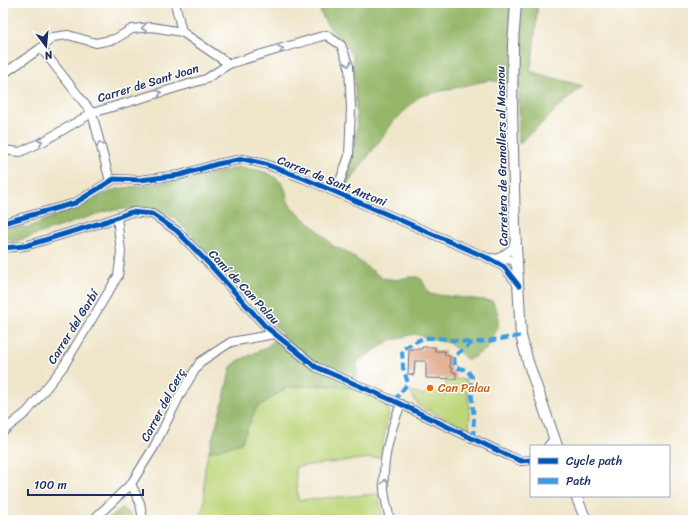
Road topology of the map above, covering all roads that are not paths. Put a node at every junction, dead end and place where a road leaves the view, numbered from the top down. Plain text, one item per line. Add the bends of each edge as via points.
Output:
1 (175, 3) edge
2 (516, 3) edge
3 (182, 32) junction
4 (41, 48) junction
5 (229, 64) junction
6 (3, 74) edge
7 (92, 114) junction
8 (3, 150) edge
9 (110, 182) junction
10 (336, 192) junction
11 (118, 217) junction
12 (3, 223) edge
13 (516, 239) junction
14 (3, 248) edge
15 (488, 258) junction
16 (500, 258) junction
17 (517, 263) junction
18 (504, 267) junction
19 (518, 286) junction
20 (275, 334) junction
21 (401, 404) junction
22 (3, 431) edge
23 (553, 444) edge
24 (530, 460) edge
25 (131, 484) junction
26 (576, 497) edge
27 (93, 520) edge
28 (144, 520) edge
29 (390, 520) edge
30 (586, 520) edge

1 - 3 street
2 - 13 main road, Carretera de Granollers al Masnou via 512,103
3 -> 4 street via 152,27 132,29 115,39 96,43 68,35 53,37
3 - 5 street
4 - 6 street
4 - 7 street
7 -> 5 street, Carrer de Sant Joan via 206,79
5 -> 10 street, Carrer de Sant Joan via 326,35 341,45 349,66 351,108 349,156
8 -> 7 street, Carrer de Sant Joan via 20,152
9 -> 7 street
9 - 10 street, Carrer de Sant Antoni via 114,179 140,180 180,175 242,159 266,164
9 - 12 street, Carrer de Sant Antoni via 75,203
10 - 15 street, Carrer de Sant Antoni
11 - 14 street, Camí de Can Palau via 26,246
11 - 20 street, Camí de Can Palau via 131,212 152,214 177,231
11 - 22 street, Carrer del Garbí via 121,252 118,276 63,367 27,412
13 - 16 street via 512,249
13 - 17 main road, Carretera de Granollers al Masnou
15 - 16 street, Carrer de Sant Antoni
15 - 18 street, Carrer de Sant Antoni
16 - 17 street, Carrer de Sant Antoni via 515,260
17 - 18 street
17 - 19 main road, Carretera de Granollers al Masnou
18 - 19 street, Carrer de Sant Antoni
19 - 23 main road, Carretera de Granollers al Masnou via 521,336
20 - 21 street, Camí de Can Palau via 316,367
20 - 25 street, Carrer del Cerç via 231,342 200,362
21 - 24 street, Camí de Can Palau via 509,456 521,461
29 -> 21 street via 384,490 385,459
25 - 27 street, Carrer del Cerç
25 - 28 street via 140,503
26 - 30 main road

